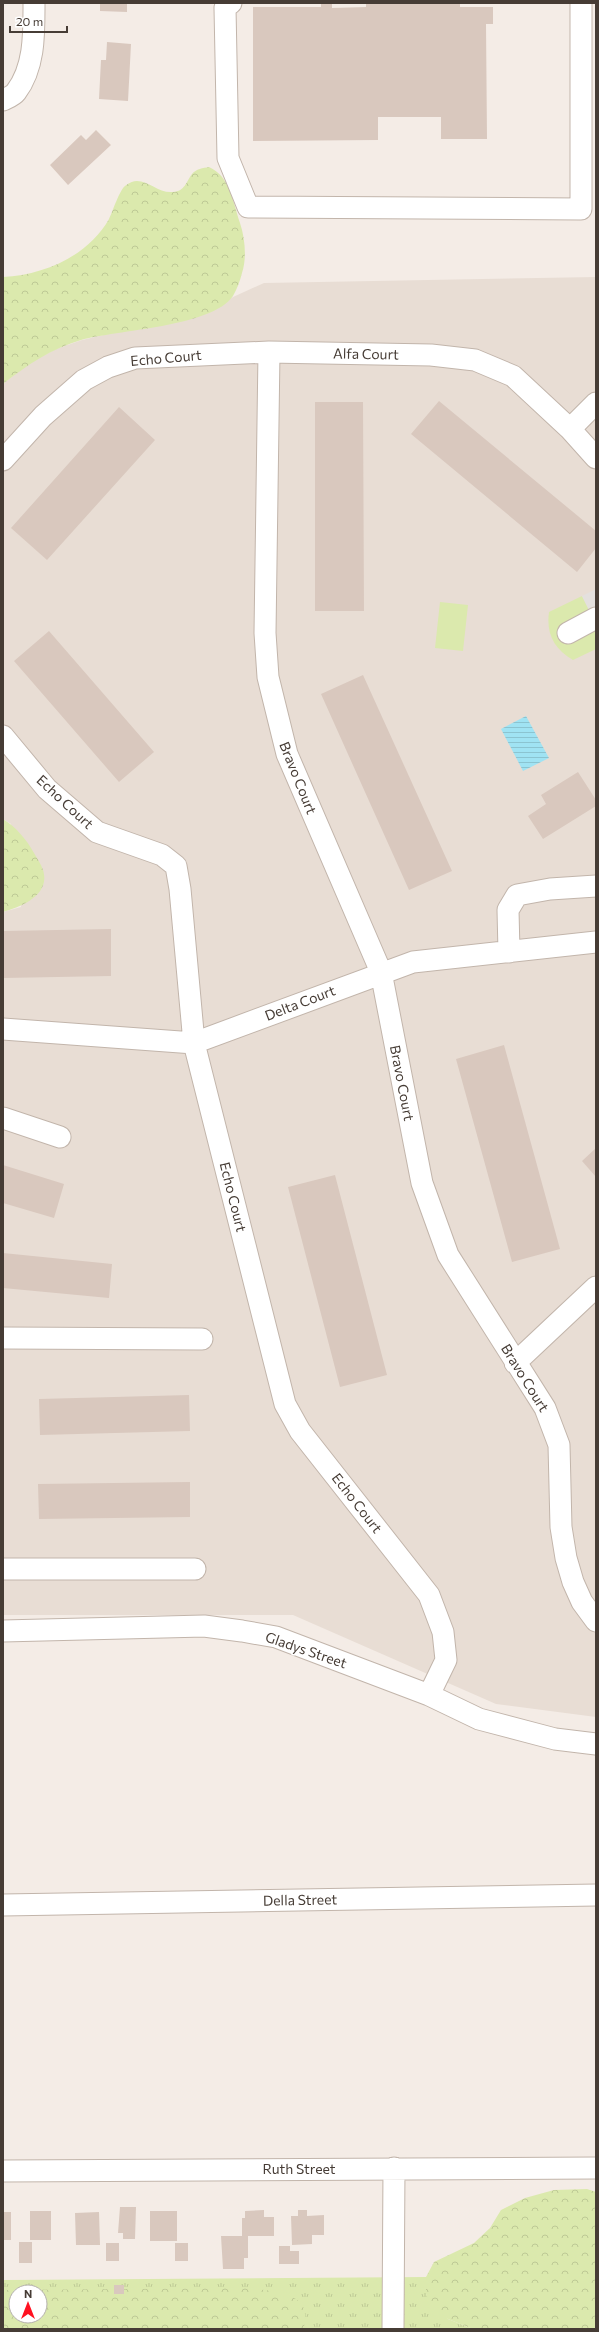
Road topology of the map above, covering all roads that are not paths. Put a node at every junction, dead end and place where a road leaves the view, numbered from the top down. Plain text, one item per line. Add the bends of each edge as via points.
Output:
1 (34, 3) edge
2 (231, 3) edge
3 (581, 3) edge
4 (9, 97) edge
5 (270, 352) junction
6 (596, 403) edge
7 (570, 429) junction
8 (596, 458) edge
9 (3, 460) edge
10 (596, 618) edge
11 (568, 633) dead end
12 (3, 736) edge
13 (596, 886) edge
14 (596, 942) edge
15 (509, 952) junction
16 (381, 972) junction
17 (3, 1029) edge
18 (194, 1043) junction
19 (3, 1118) edge
20 (60, 1136) dead end
21 (596, 1287) edge
22 (3, 1338) edge
23 (202, 1339) dead end
24 (515, 1363) junction
25 (3, 1569) edge
26 (195, 1569) dead end
27 (596, 1621) edge
28 (3, 1631) edge
29 (429, 1695) junction
30 (596, 1744) edge
31 (596, 1895) edge
32 (3, 1905) edge
33 (394, 2168) junction
34 (596, 2168) edge
35 (3, 2171) edge
36 (393, 2329) edge

1 - 4 street via 31,54 27,69
2 - 3 street via 225,8 228,158 248,207 582,210
5 - 7 street, Alfa Court via 431,355 475,360 513,376
5 - 9 street, Echo Court via 134,358 108,367 84,380 43,416
5 - 16 street, Bravo Court via 266,633 268,677 287,754
6 - 7 street
7 - 8 street, Alfa Court
10 - 11 street
12 - 18 street, Echo Court via 47,789 97,832 162,855 176,866
13 - 15 street via 550,889 517,895 508,910
14 - 15 street, Delta Court
15 - 16 street, Delta Court via 413,962
16 - 18 street, Delta Court
16 - 24 street, Bravo Court via 422,1183 448,1255
17 - 18 street, Delta Court
18 - 29 street, Echo Court via 285,1404 300,1431 429,1595 443,1632 446,1660
19 - 20 street
21 - 24 street
22 - 23 street
24 - 27 street, Bravo Court via 546,1408 559,1445 562,1527 566,1558 572,1582
25 - 26 street
28 - 29 street, Gladys Street via 204,1626 242,1631 276,1638
29 - 30 street, Gladys Street via 479,1719 517,1731
31 - 32 street, Della Street
33 - 34 street, Ruth Street
33 - 35 street, Ruth Street
33 - 36 street

